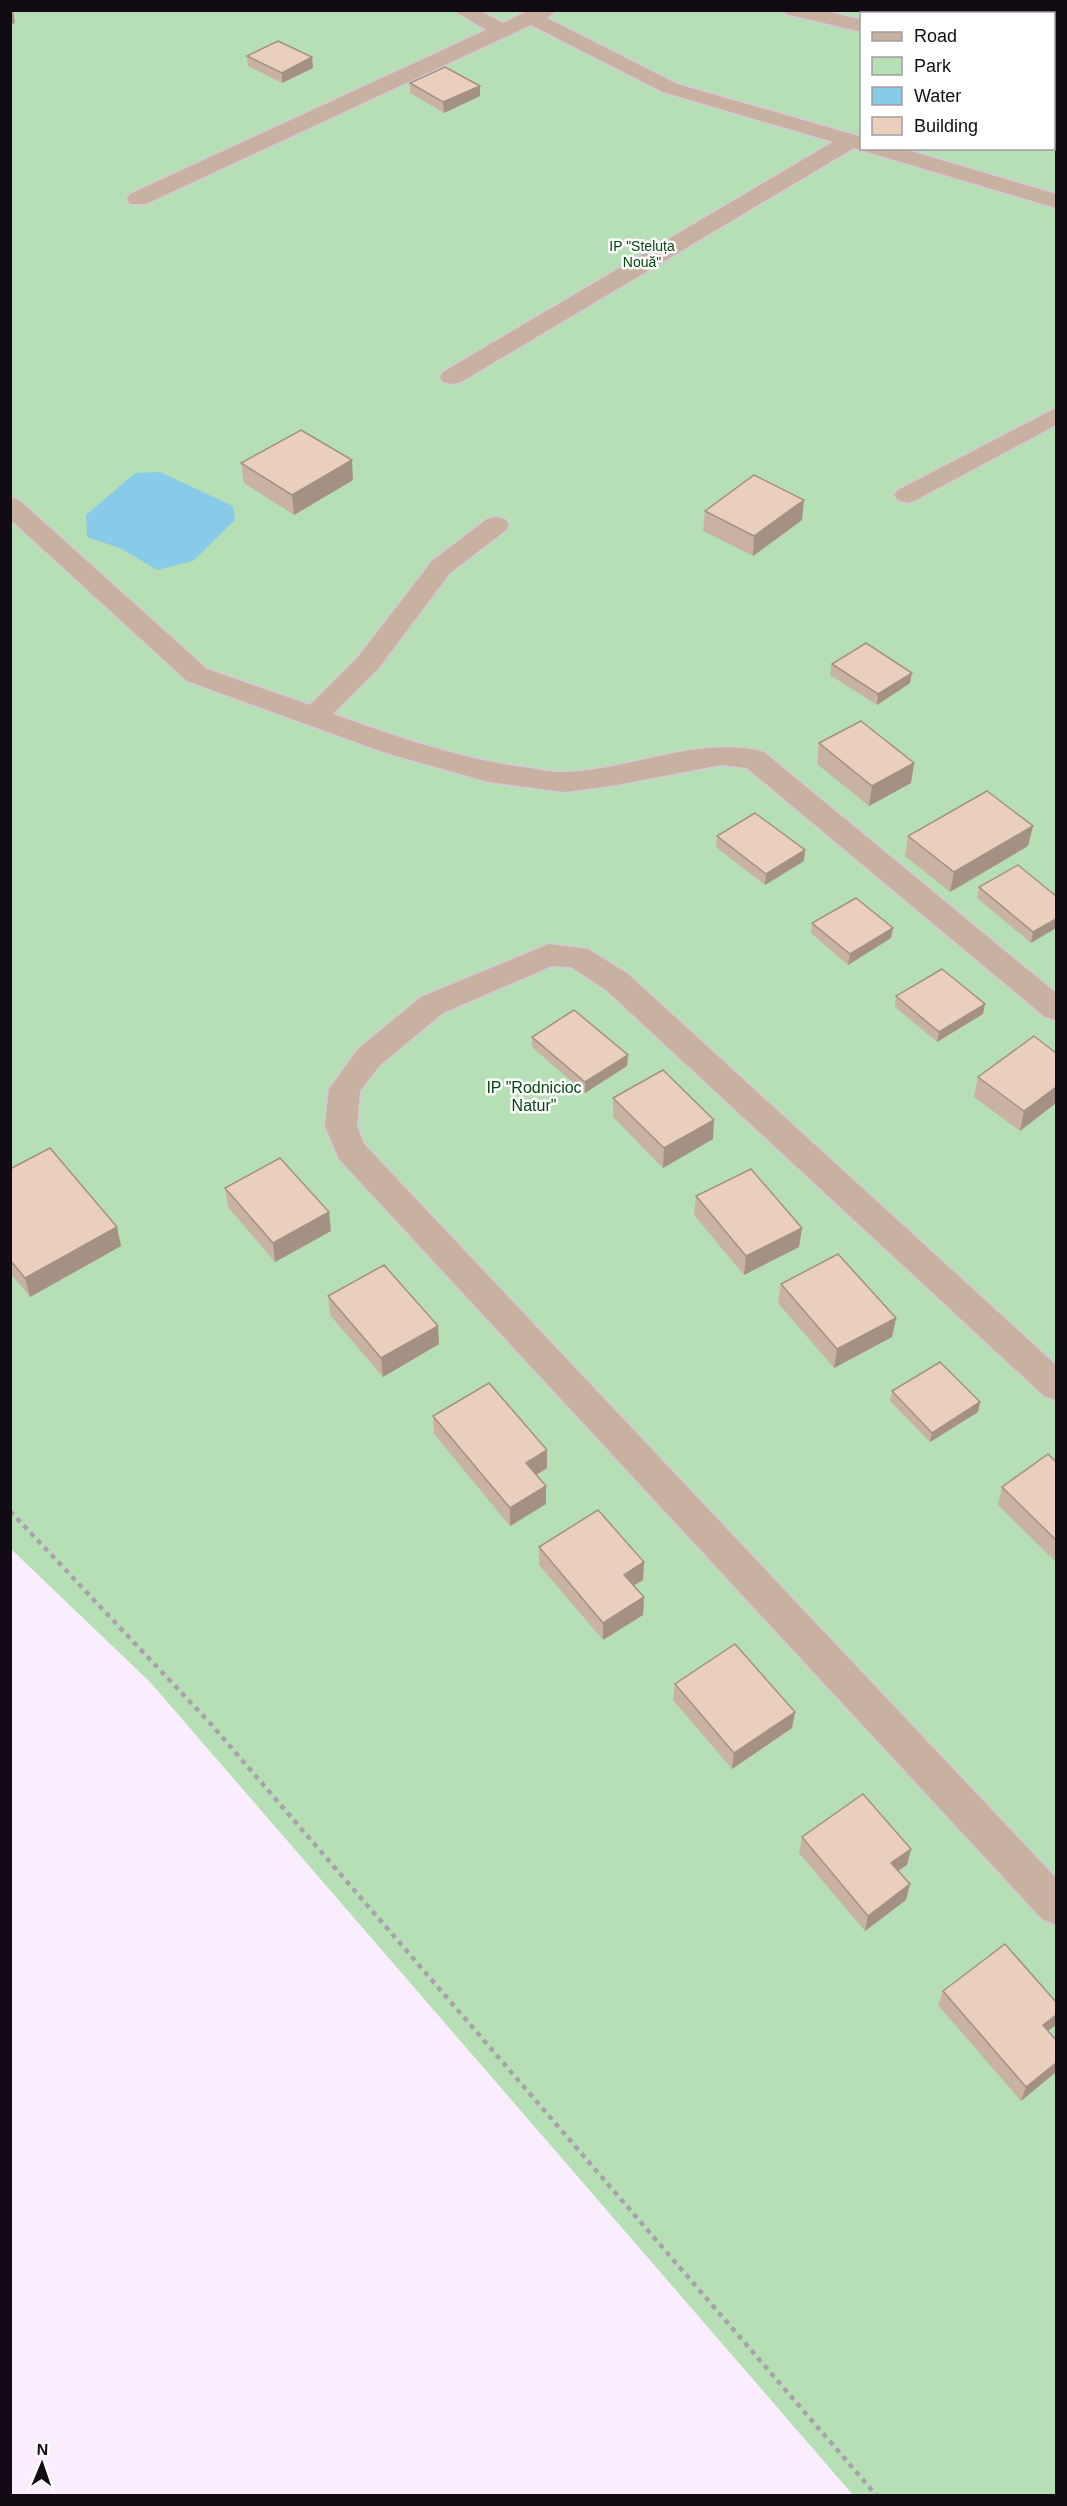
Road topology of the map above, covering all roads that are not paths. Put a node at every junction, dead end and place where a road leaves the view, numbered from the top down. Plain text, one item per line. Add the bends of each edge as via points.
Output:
1 (463, 10) edge
2 (793, 10) edge
3 (540, 14) edge
4 (860, 26) edge
5 (501, 30) junction
6 (856, 143) edge
7 (882, 150) edge
8 (138, 199) dead end
9 (1056, 201) edge
10 (452, 377) dead end
11 (1056, 415) edge
12 (907, 495) dead end
13 (10, 505) edge
14 (496, 525) dead end
15 (316, 715) junction
16 (1056, 1009) edge
17 (1056, 1386) edge
18 (1056, 1906) edge

1 - 5 street
2 - 4 street
3 - 5 street
3 - 6 street via 670,88
5 - 8 street
6 - 10 street
7 - 9 street
11 - 12 street
13 - 15 street via 197,675
14 - 15 street via 441,567 368,663
15 - 16 street via 396,746 489,773 565,782 721,756 754,759
17 - 18 street via 617,982 577,957 549,955 432,1005 369,1057 345,1089 341,1126 350,1150

